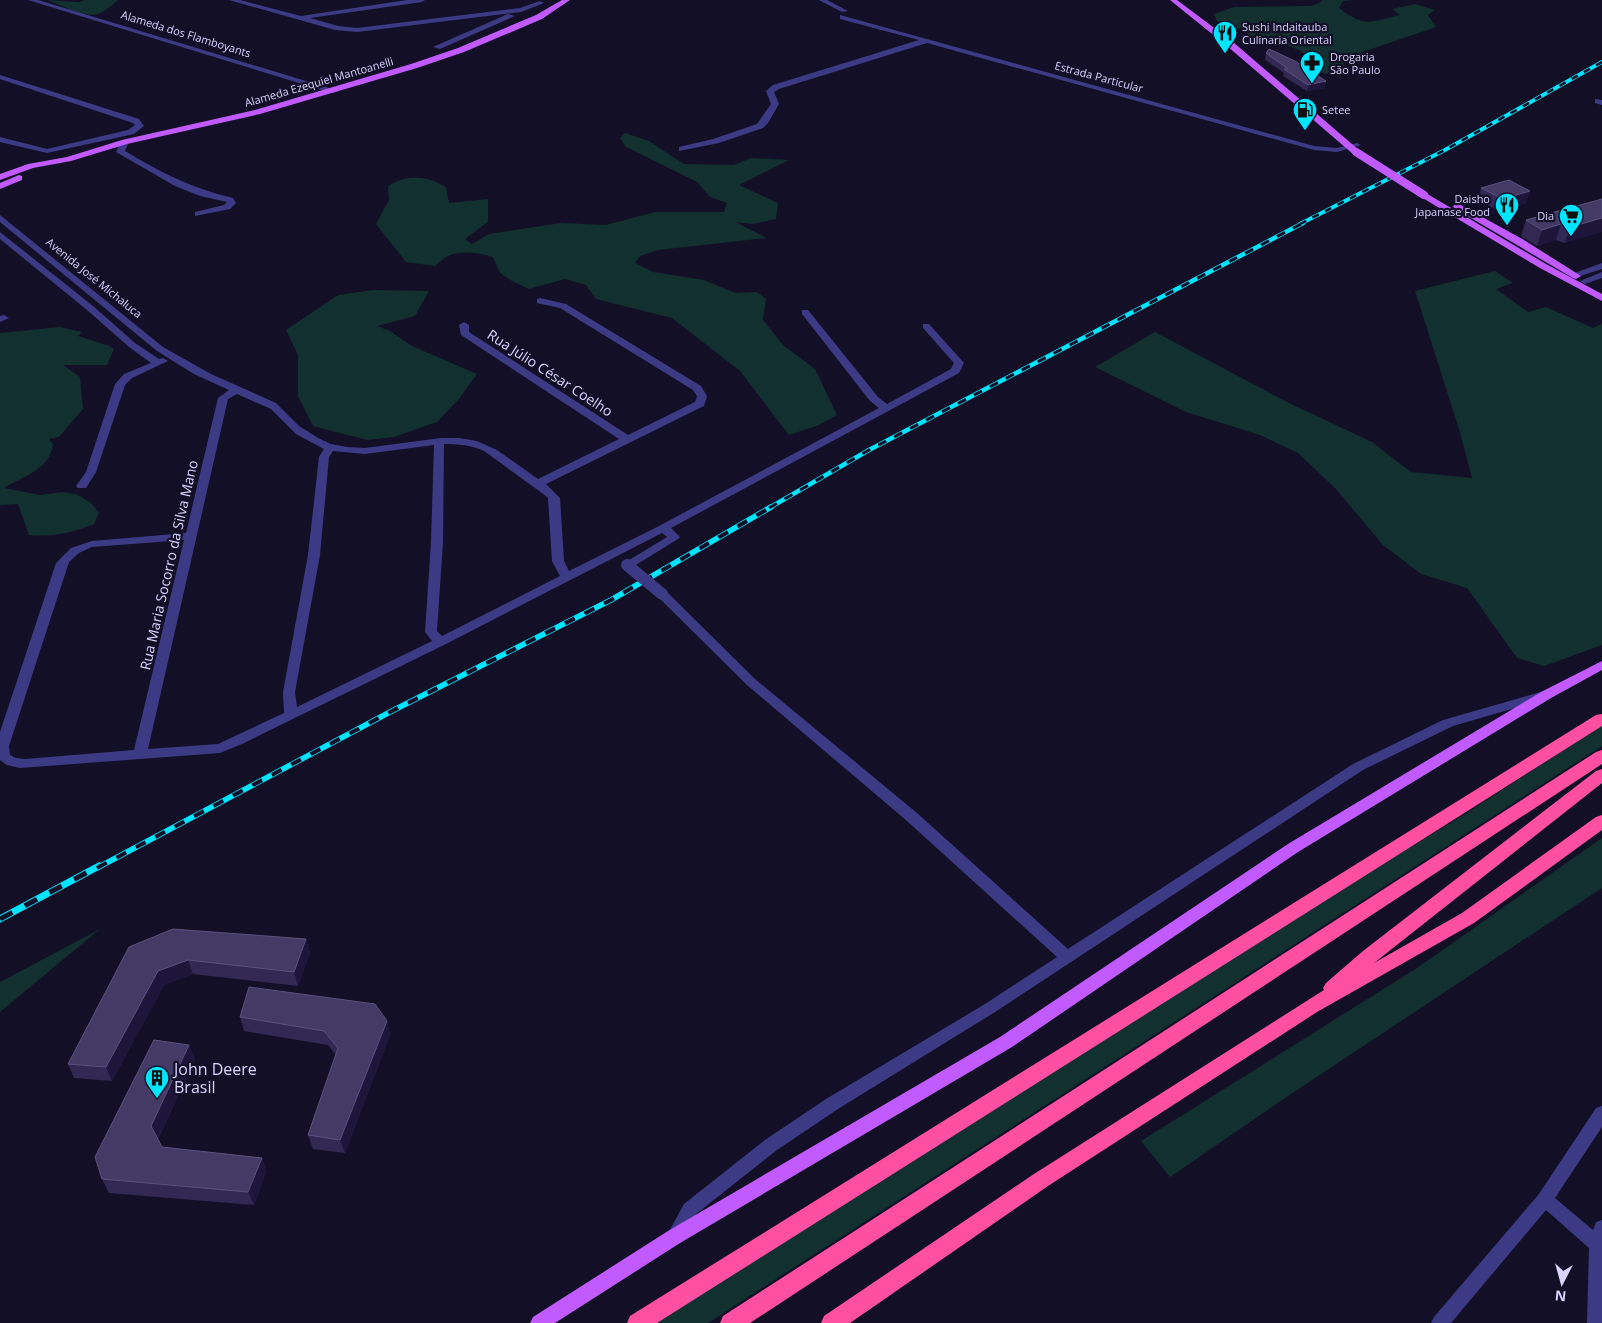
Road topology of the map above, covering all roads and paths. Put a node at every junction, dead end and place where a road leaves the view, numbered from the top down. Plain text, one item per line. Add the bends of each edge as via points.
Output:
1 (32, 0) edge
2 (232, 0) edge
3 (265, 0) edge
4 (422, 0) edge
5 (567, 0) edge
6 (822, 0) edge
7 (1173, 0) edge
8 (1182, 0) edge
9 (244, 4) junction
10 (529, 5) edge
11 (551, 11) junction
12 (482, 14) junction
13 (298, 17) junction
14 (495, 22) junction
15 (927, 40) junction
16 (437, 47) dead end
17 (0, 77) edge
18 (335, 90) junction
19 (0, 139) edge
20 (125, 142) junction
21 (682, 149) dead end
22 (1357, 149) junction
23 (1, 183) edge
24 (1427, 194) junction
25 (198, 214) dead end
26 (0, 218) edge
27 (0, 235) edge
28 (1543, 266) junction
29 (1602, 266) edge
30 (1574, 275) junction
31 (1602, 276) edge
32 (1584, 284) junction
33 (1602, 290) edge
34 (1602, 298) edge
35 (540, 301) dead end
36 (805, 312) dead end
37 (464, 325) dead end
38 (926, 326) dead end
39 (172, 358) junction
40 (158, 363) junction
41 (236, 390) junction
42 (886, 408) junction
43 (628, 440) junction
44 (439, 442) junction
45 (331, 447) junction
46 (538, 483) junction
47 (82, 486) dead end
48 (663, 528) junction
49 (191, 536) junction
50 (566, 576) junction
51 (440, 642) junction
52 (1602, 665) edge
53 (1546, 695) junction
54 (291, 714) junction
55 (1602, 719) edge
56 (140, 755) junction
57 (1602, 756) edge
58 (1602, 775) edge
59 (1602, 821) edge
60 (1067, 958) junction
61 (1310, 1007) junction
62 (1602, 1113) edge
63 (1545, 1198) junction
64 (1600, 1236) edge
65 (674, 1238) junction
66 (539, 1323) edge
67 (638, 1323) edge
68 (731, 1323) edge
69 (832, 1323) edge
70 (1440, 1323) edge
71 (1596, 1323) edge

1 - 18 street, Alameda dos Flamboyants
2 - 9 street
3 - 9 street
4 - 13 street
5 - 11 main road, Alameda Ezequiel Mantoanelli
6 - 15 street, Estrada Particular via 844,14
7 - 22 main road
8 - 22 main road via 1253,57
9 - 13 street
10 - 11 street
10 - 11 street
10 - 12 street
10 - 14 street
11 - 18 main road, Alameda Ezequiel Mantoanelli via 461,50
12 - 13 street via 364,30 338,28
12 - 14 street
14 - 16 street
15 - 21 street via 776,87 770,91 775,104 762,124 716,141
15 - 22 street, Estrada Particular via 1314,148 1331,151
17 - 19 street via 139,123 140,126 130,132 47,151
18 - 20 main road, Alameda Ezequiel Mantoanelli via 257,112
20 - 23 main road, Alameda Ezequiel Mantoanelli
20 - 25 street via 120,151 130,158 190,190 232,203
22 - 24 main road, bridge
24 - 28 main road
24 - 30 main road via 1506,234
26 - 39 street, Avenida José Michaluca
27 - 40 street, Avenida José Michaluca
28 - 30 main road via 1562,275
28 - 32 main road
29 - 30 street
30 - 32 main road
31 - 32 street
32 - 33 main road
32 - 34 main road
35 - 43 street via 562,306 697,388 702,396 700,404
36 - 42 street via 874,399
37 - 43 street, Rua Júlio César Coelho via 464,333
38 - 42 street via 959,363 955,371
39 - 40 street
39 - 41 street, Avenida José Michaluca
40 - 47 street via 128,376 120,384 91,472
41 - 45 street, Avenida José Michaluca via 270,403 306,436
41 - 49 street, Rua Maria Socorro da Silva Mano via 223,398
42 - 48 street
43 - 46 street
44 - 45 street, Avenida José Michaluca via 384,449
44 - 46 street, Avenida José Michaluca via 477,444
44 - 51 street via 431,632
45 - 54 street via 324,456 314,555 289,692
46 - 50 street, Avenida José Michaluca via 554,498 558,561
48 - 50 street
48 - 60 street, bridge via 674,537 627,565 662,594 751,682 912,817
49 - 56 street, Rua Maria Socorro da Silva Mano
49 - 56 street via 92,544 73,551 62,563 2,746 6,760 25,764
50 - 51 street
51 - 54 street
52 - 53 main road
53 - 60 street via 1448,723 1358,767
53 - 65 main road via 1293,848 1006,1042
54 - 56 street via 220,748
55 - 67 highway
57 - 68 highway
58 - 61 highway via 1369,956
59 - 61 highway via 1468,918
60 - 65 street via 770,1145 690,1209
61 - 69 highway via 1040,1180
62 - 63 street
63 - 64 street
63 - 70 street
64 - 71 street
65 - 66 main road

